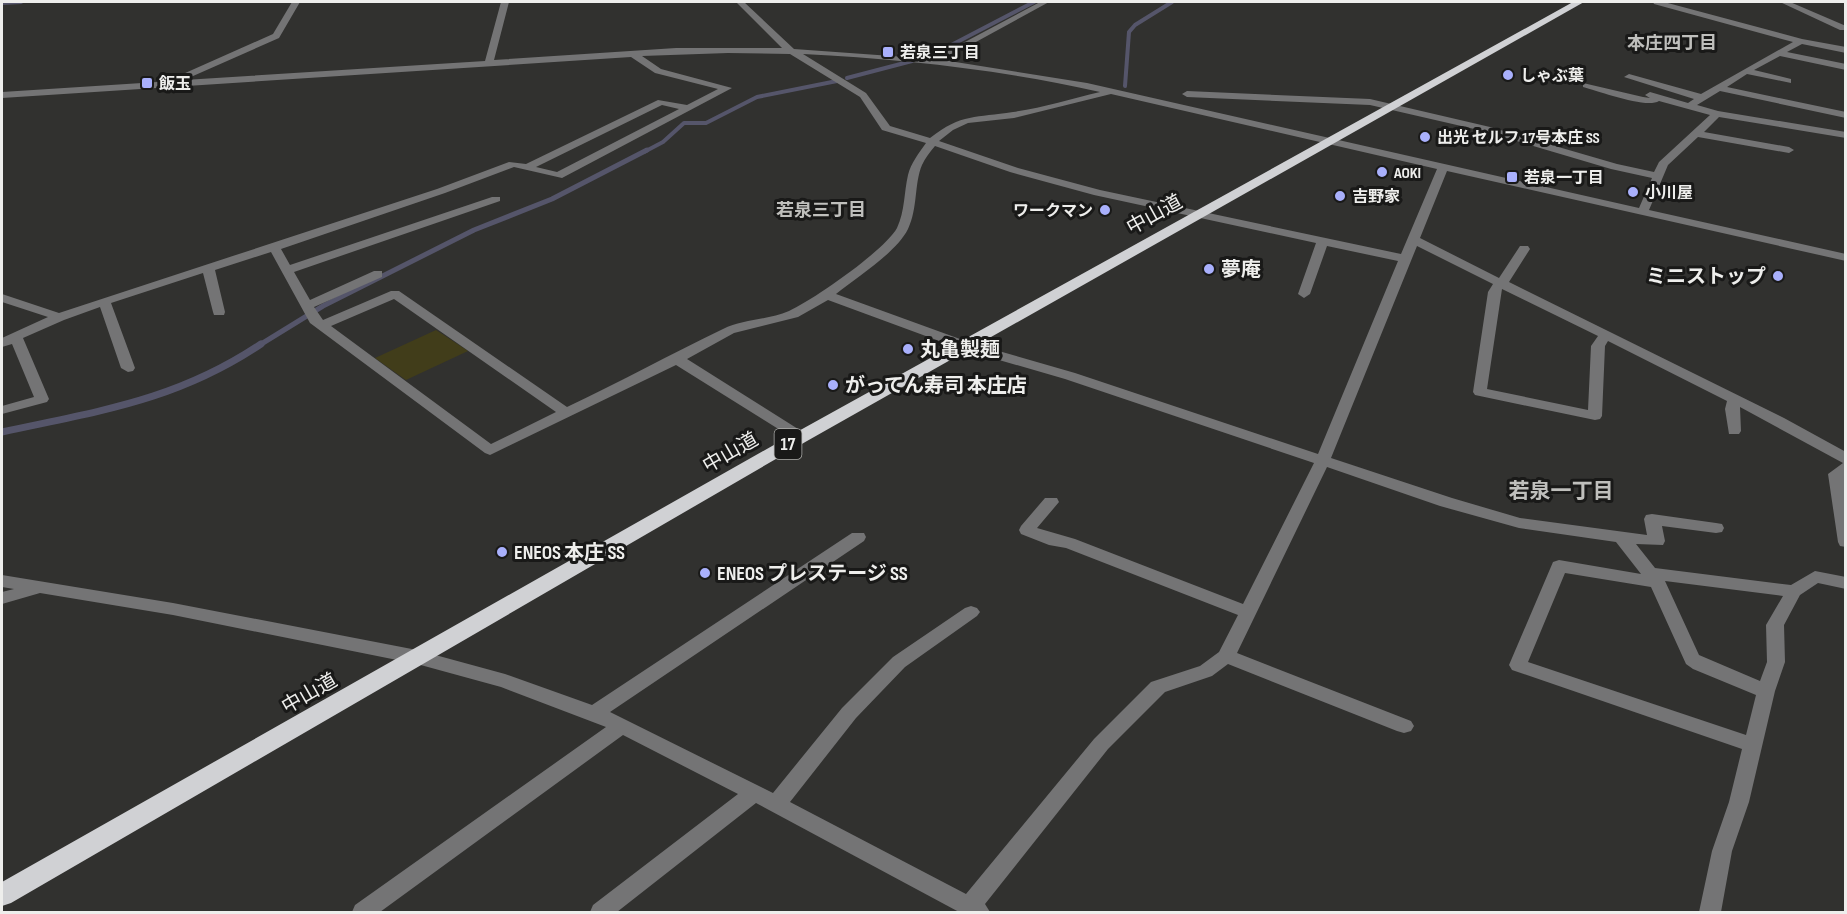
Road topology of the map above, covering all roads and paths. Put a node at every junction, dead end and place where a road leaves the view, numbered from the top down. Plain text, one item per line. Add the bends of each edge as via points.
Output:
1 (296, 2) edge
2 (505, 2) edge
3 (740, 2) edge
4 (1045, 2) edge
5 (1580, 2) edge
6 (1658, 2) edge
7 (1784, 2) edge
8 (1845, 28) edge
9 (1801, 41) junction
10 (788, 49) junction
11 (1845, 50) edge
12 (632, 53) junction
13 (1779, 53) junction
14 (938, 60) junction
15 (1767, 60) junction
16 (489, 63) junction
17 (1845, 67) edge
18 (1746, 71) junction
19 (1816, 71) dead end
20 (1629, 77) dead end
21 (1788, 81) dead end
22 (169, 84) junction
23 (1586, 85) dead end
24 (1720, 88) junction
25 (1638, 91) dead end
26 (1111, 92) junction
27 (1187, 94) dead end
28 (2, 96) edge
29 (1658, 97) junction
30 (1703, 98) junction
31 (1689, 106) junction
32 (689, 108) junction
33 (1392, 108) junction
34 (1717, 114) junction
35 (1845, 115) edge
36 (1694, 133) junction
37 (1845, 135) edge
38 (933, 141) junction
39 (1329, 142) junction
40 (1789, 150) dead end
41 (1443, 167) junction
42 (526, 168) junction
43 (1657, 176) junction
44 (456, 199) junction
45 (496, 199) dead end
46 (1643, 212) junction
47 (1198, 215) junction
48 (1414, 240) junction
49 (1322, 243) junction
50 (274, 247) junction
51 (1524, 249) dead end
52 (1845, 258) edge
53 (1406, 259) junction
54 (207, 268) junction
55 (287, 270) junction
56 (378, 274) dead end
57 (1500, 283) junction
58 (1304, 294) dead end
59 (827, 296) junction
60 (2, 298) edge
61 (104, 301) junction
62 (219, 312) dead end
63 (313, 314) junction
64 (59, 317) junction
65 (1606, 335) junction
66 (16, 338) junction
67 (2, 343) edge
68 (966, 346) junction
69 (677, 359) junction
70 (128, 368) dead end
71 (1735, 399) junction
72 (2, 410) edge
73 (567, 413) junction
74 (1734, 431) dead end
75 (801, 437) junction
76 (1845, 459) edge
77 (1323, 460) junction
78 (1845, 467) edge
79 (1051, 502) dead end
80 (1716, 528) dead end
81 (858, 537) dead end
82 (1621, 537) junction
83 (1845, 542) edge
84 (1653, 578) junction
85 (2, 581) edge
86 (1845, 583) edge
87 (39, 588) junction
88 (1794, 591) junction
89 (2, 598) edge
90 (971, 612) dead end
91 (1248, 612) junction
92 (1226, 656) junction
93 (417, 657) junction
94 (1766, 691) junction
95 (594, 713) junction
96 (622, 726) junction
97 (1404, 726) dead end
98 (1752, 745) junction
99 (755, 793) junction
100 (776, 804) junction
101 (2, 895) edge
102 (975, 909) edge
103 (363, 912) edge
104 (601, 912) edge
105 (1710, 912) edge

1 - 22 street via 276,36
2 - 16 street
3 - 10 street
4 - 14 street
5 - 33 highway, 中山道 / 17
6 - 9 street
7 - 8 street
9 - 11 street
9 - 13 street
10 - 12 street
10 - 14 street
10 - 38 street via 863,95 886,128
12 - 16 street
12 - 32 street via 658,71 727,88
13 - 15 street
13 - 17 street
14 - 26 street
15 - 18 street
15 - 19 street
16 - 22 street
18 - 21 street
18 - 24 street
20 - 30 street
22 - 28 street
23 - 29 street via 1643,100
24 - 30 street
24 - 35 street
25 - 29 street
26 - 38 street via 1014,115 966,120
26 - 39 street
27 - 33 street via 1361,100
29 - 31 street
30 - 31 street
31 - 34 street
32 - 42 street via 661,102
32 - 42 street via 558,176
33 - 39 highway, 中山道 / 17
33 - 43 street via 1486,129
34 - 36 street
34 - 37 street
36 - 40 street
36 - 43 street via 1663,164
38 - 47 street via 1014,170
38 - 59 street via 917,164 902,229 886,248
39 - 41 street
39 - 47 highway, 中山道 / 17
41 - 46 street
41 - 48 street
42 - 44 street via 513,164
43 - 46 street
44 - 45 street
44 - 50 street
44 - 55 street
46 - 52 street
47 - 49 street
47 - 68 highway, 中山道 / 17
48 - 53 street
48 - 57 street
49 - 53 street
49 - 58 street
50 - 54 street
50 - 55 street
51 - 57 street via 1508,277
53 - 77 street
54 - 61 street
54 - 62 street
55 - 63 street
56 - 63 street
57 - 65 street
57 - 65 street via 1494,292 1480,392 1595,416 1598,346
59 - 68 street
59 - 69 street via 793,314 730,330
60 - 64 street
61 - 64 street
61 - 70 street
63 - 73 street via 395,294
63 - 73 street via 490,450
64 - 66 street
65 - 71 street
66 - 67 street
66 - 72 street via 42,399
68 - 75 highway, 中山道 / 17
68 - 77 street via 1070,376
69 - 73 street
69 - 75 street
71 - 74 street
71 - 76 street
75 - 93 highway, 中山道 / 17
77 - 82 street via 1519,523
77 - 91 street
78 - 83 street via 1836,474
79 - 91 street via 1028,530
80 - 82 street via 1652,519 1657,541
81 - 95 street
82 - 84 street
84 - 88 street
84 - 94 street via 1692,659
84 - 98 street via 1559,566 1518,665
85 - 87 street
86 - 88 street via 1815,578
87 - 89 street
87 - 93 street via 173,609
88 - 94 street via 1775,625 1776,662
90 - 100 street via 899,662 849,713
91 - 92 street
92 - 97 street
92 - 102 street via 1206,671 1158,687 1101,744
93 - 95 street via 505,681
93 - 101 highway, 中山道 / 17
94 - 98 street
95 - 96 street
96 - 99 street
96 - 103 street
98 - 105 street via 1722,851
99 - 100 street
99 - 104 street
100 - 102 street

